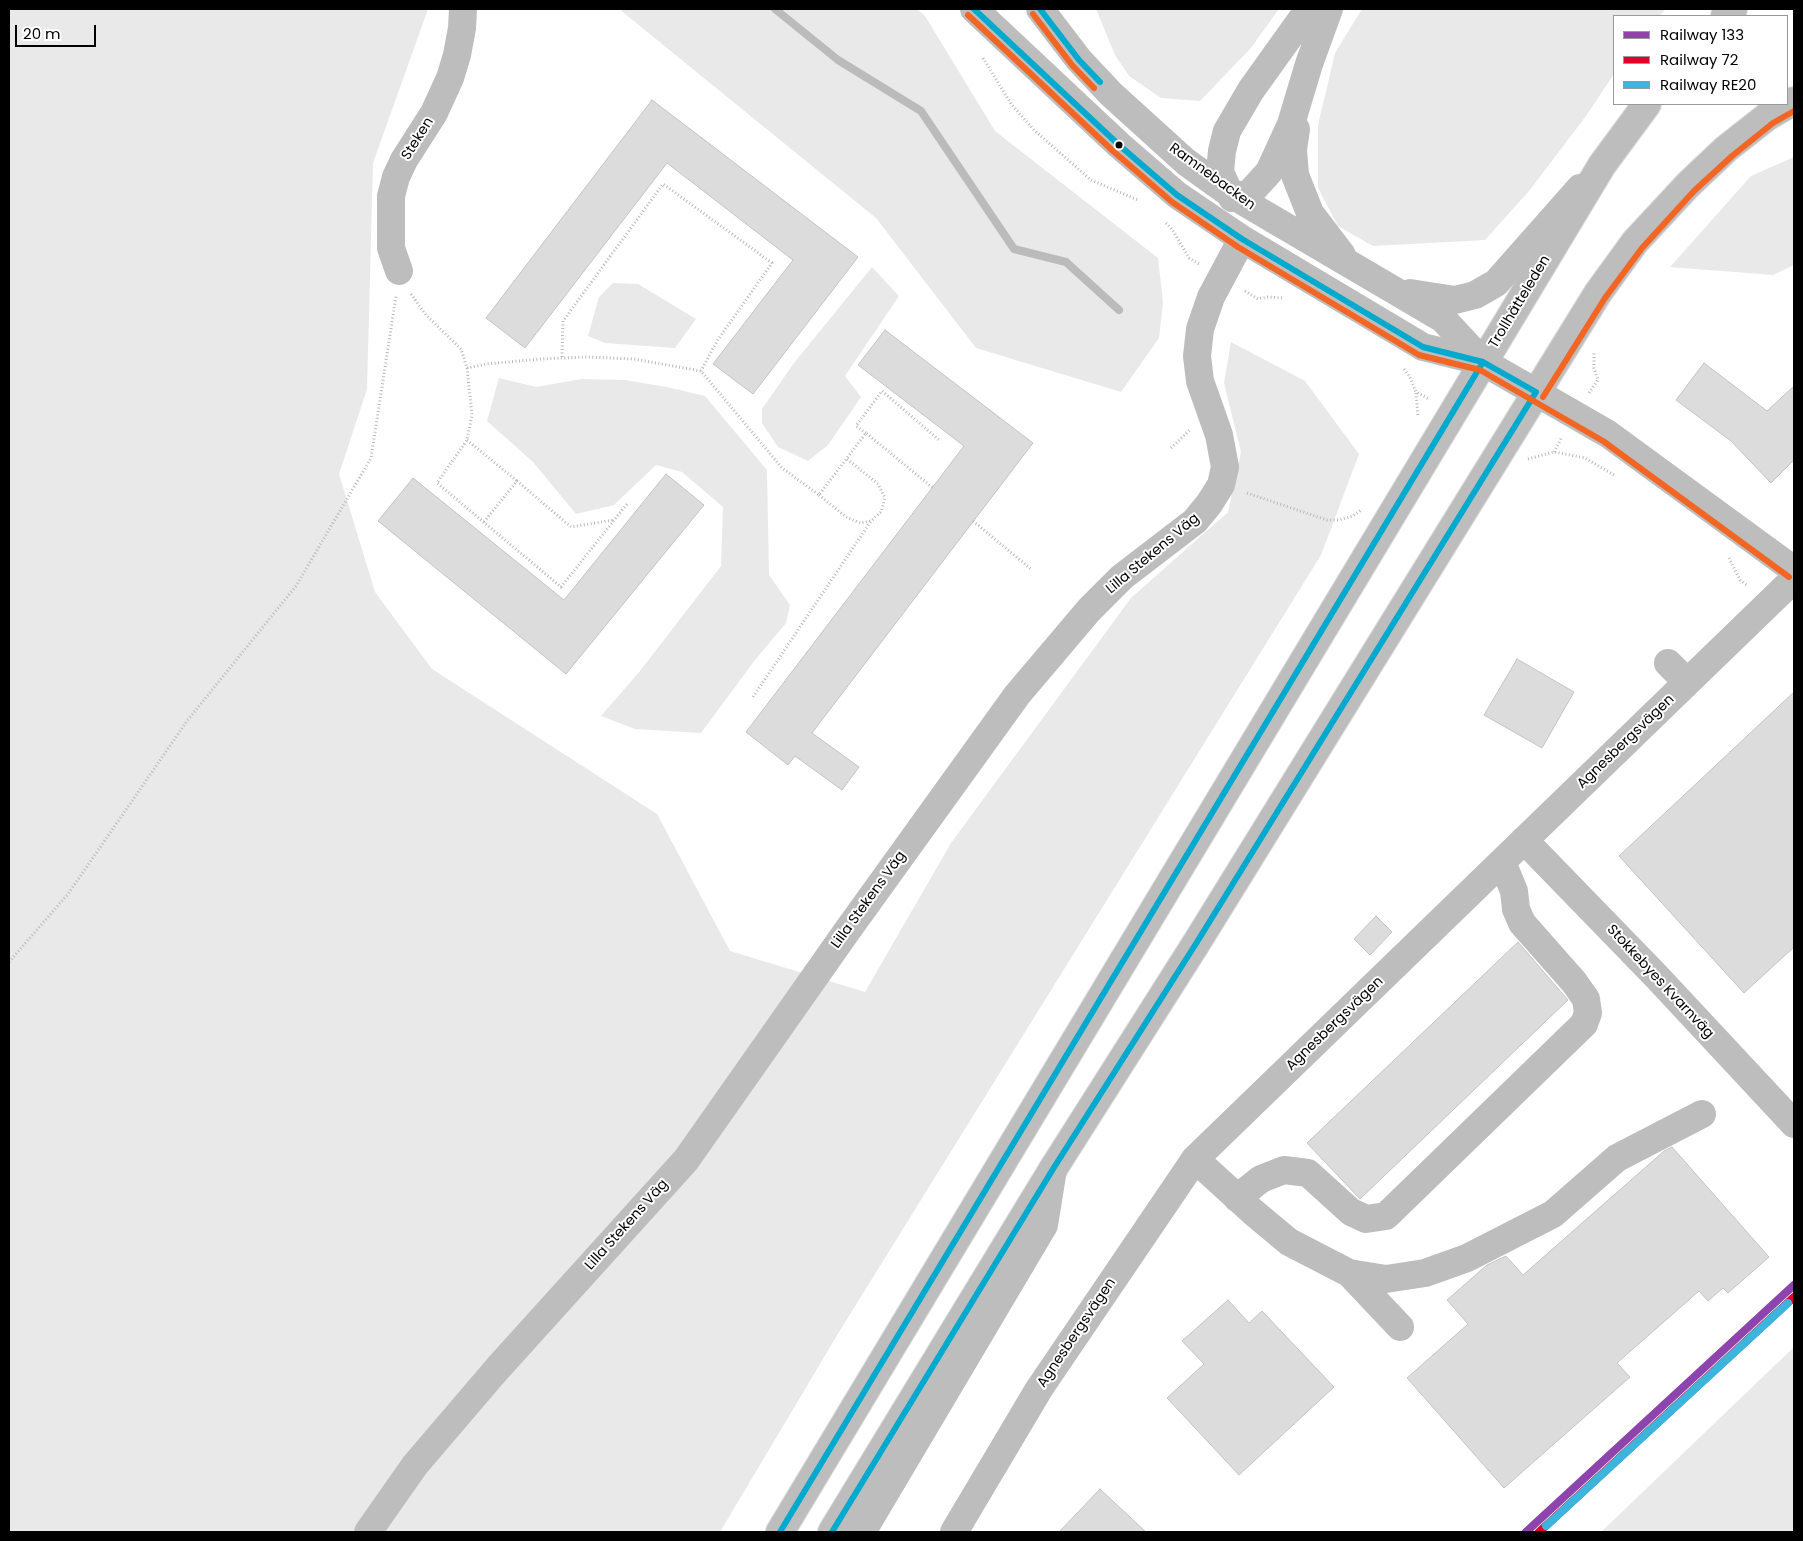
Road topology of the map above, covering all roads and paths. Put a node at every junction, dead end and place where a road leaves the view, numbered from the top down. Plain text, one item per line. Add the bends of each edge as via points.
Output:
1 (463, 9) edge
2 (974, 9) edge
3 (1040, 9) edge
4 (1309, 9) edge
5 (1329, 9) edge
6 (1309, 64) junction
7 (1646, 105) edge
8 (1787, 105) edge
9 (1602, 165) junction
10 (1232, 195) junction
11 (1242, 239) junction
12 (1350, 266) junction
13 (400, 271) junction
14 (1392, 290) junction
15 (1594, 351) dead end
16 (562, 357) junction
17 (1483, 362) junction
18 (467, 368) junction
19 (701, 371) junction
20 (1416, 392) dead end
21 (1536, 392) junction
22 (1575, 415) junction
23 (1418, 419) dead end
24 (866, 433) junction
25 (466, 440) junction
26 (939, 440) dead end
27 (1554, 452) dead end
28 (847, 459) junction
29 (517, 480) junction
30 (1221, 485) junction
31 (933, 488) dead end
32 (819, 494) junction
33 (628, 504) dead end
34 (1367, 505) dead end
35 (615, 520) junction
36 (871, 521) junction
37 (484, 522) junction
38 (974, 522) dead end
39 (1031, 569) dead end
40 (1794, 570) edge
41 (1794, 579) edge
42 (1668, 663) dead end
43 (1687, 682) junction
44 (753, 697) dead end
45 (1524, 840) junction
46 (1502, 862) junction
47 (9, 962) edge
48 (1702, 1114) dead end
49 (1794, 1124) edge
50 (1196, 1158) junction
51 (1053, 1169) junction
52 (1237, 1198) junction
53 (1349, 1273) junction
54 (1400, 1327) dead end
55 (368, 1532) edge
56 (780, 1532) edge
57 (832, 1532) edge
58 (862, 1532) edge
59 (954, 1532) edge

1 - 13 main road, Steken via 450,78 434,113 404,160 391,196 390,248
2 - 11 main road, Ramnebacken via 1119,146 1177,194
3 - 10 main road, Ramnebacken via 1079,60 1111,94 1186,162
4 - 10 main road via 1250,90 1227,131 1220,172
5 - 6 main road
6 - 10 main road via 1290,124 1269,172 1248,195
6 - 12 main road via 1293,150 1295,175 1310,213
7 - 9 main road, Trollhätteleden
8 - 21 main road via 1726,149 1635,242 1598,293
9 - 14 main road, Ramnebacken via 1496,283 1475,295 1455,300
9 - 17 main road, Trollhätteleden
10 - 11 main road
10 - 12 main road, Ramnebacken
11 - 17 main road, Ramnebacken via 1423,347
11 - 30 main road, Lilla Stekens Väg via 1211,297 1200,329 1200,382 1219,435 1225,467
12 - 14 main road, Ramnebacken
13 - 18 path via 426,315 461,349
13 - 47 path via 371,458 296,586 187,721 68,894
14 - 17 main road, Ramnebacken via 1443,319
15 - 22 path via 1598,380
16 - 18 path
16 - 19 path via 634,359
16 - 19 path via 563,321 664,184 772,263 717,341
17 - 21 main road, Ramnebacken
17 - 56 main road, Trollhätteleden
18 - 25 path via 472,415
19 - 32 path via 782,468
20 - 23 path
21 - 22 main road, Ramnebacken
21 - 51 main road
22 - 27 path
22 - 40 main road, Ramnebacken via 1608,434
24 - 26 path via 856,426 882,391
24 - 28 path
24 - 31 path
25 - 29 path
25 - 37 path via 437,483
28 - 32 path
28 - 36 path via 878,484 885,498 881,512
29 - 35 path via 571,527
29 - 37 path
30 - 34 path via 1327,520 1353,516
30 - 55 main road, Lilla Stekens Väg via 1194,521 1122,577 1089,610 1017,695 686,1160 496,1369 415,1465
32 - 36 path via 846,517 860,523
33 - 35 path
35 - 37 path via 561,587
36 - 44 path
38 - 39 path
41 - 43 main road, Agnesbergsvägen
42 - 43 main road
43 - 45 main road, Agnesbergsvägen
45 - 46 main road, Agnesbergsvägen
45 - 49 main road, Stokkebyes Kvarnväg
46 - 50 main road, Agnesbergsvägen
46 - 52 main road via 1522,923 1586,999 1588,1014 1584,1024 1386,1216 1366,1219 1351,1212 1308,1173 1284,1170 1261,1179
48 - 53 main road via 1618,1158 1552,1214 1467,1258 1425,1273 1386,1279
50 - 52 main road
50 - 59 main road, Agnesbergsvägen via 1039,1389
51 - 57 main road
51 - 58 main road via 1044,1225
52 - 53 main road via 1289,1242
53 - 54 main road

